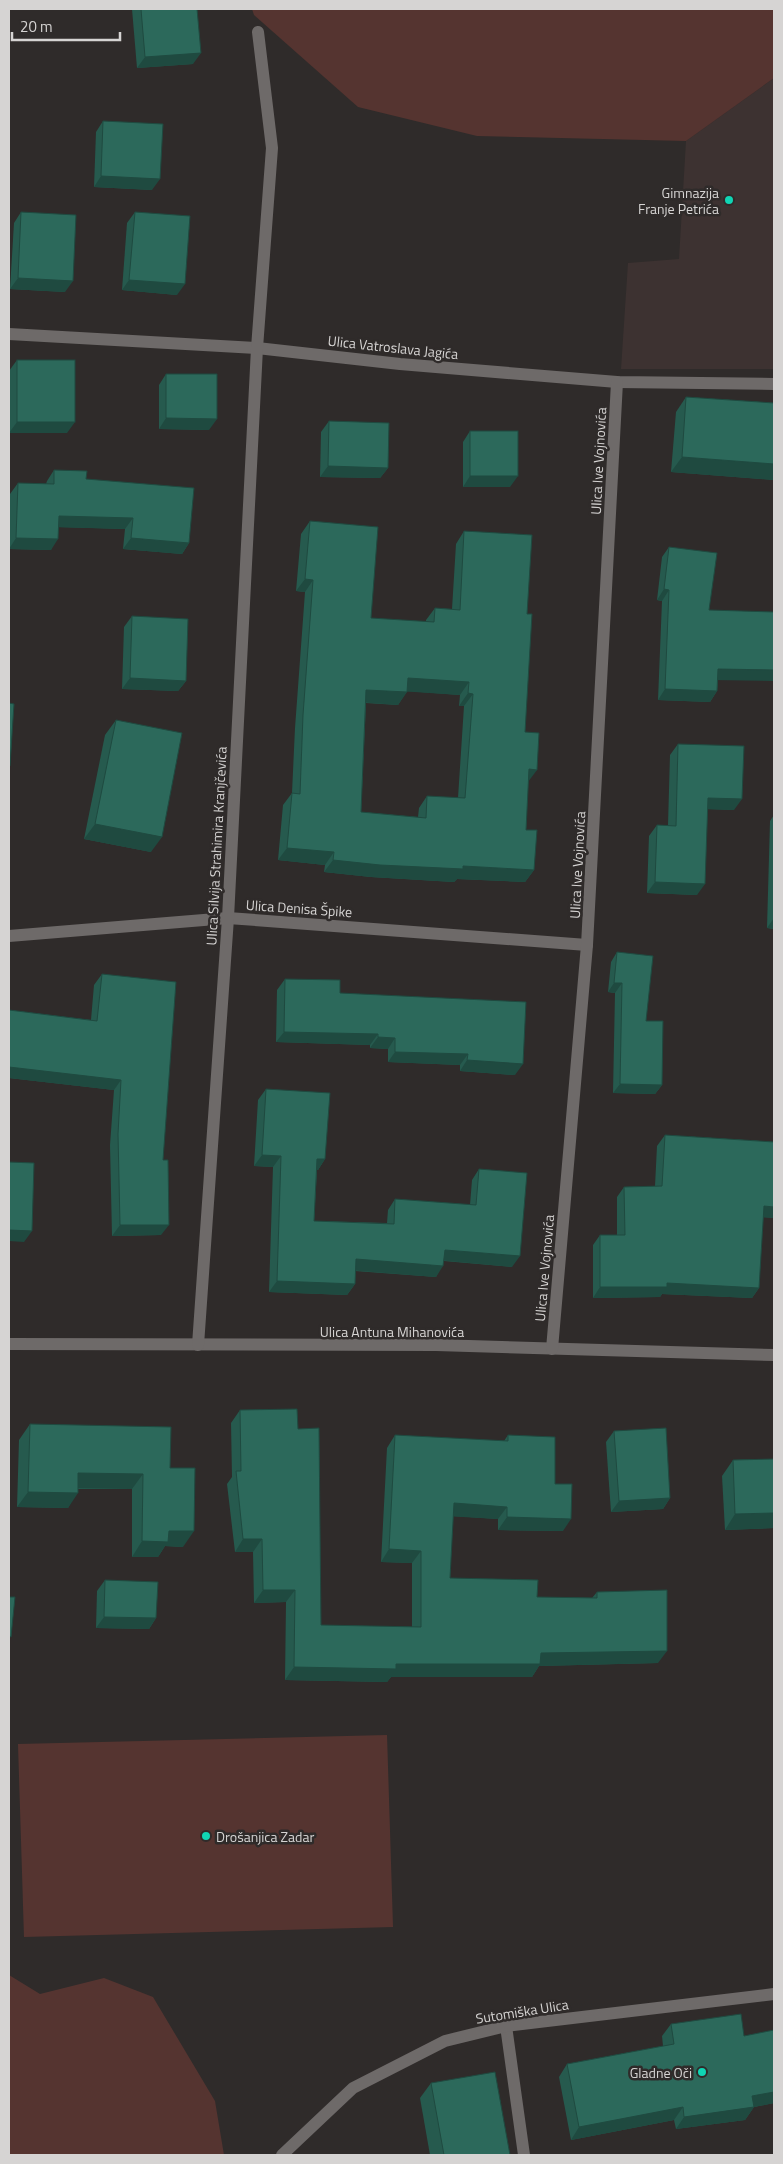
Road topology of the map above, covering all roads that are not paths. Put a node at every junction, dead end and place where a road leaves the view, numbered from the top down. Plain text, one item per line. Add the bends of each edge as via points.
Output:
1 (258, 32) dead end
2 (9, 334) edge
3 (257, 348) junction
4 (617, 382) junction
5 (774, 384) edge
6 (228, 918) junction
7 (9, 936) edge
8 (587, 945) junction
9 (9, 1344) edge
10 (198, 1345) junction
11 (552, 1349) junction
12 (774, 1355) edge
13 (774, 1994) edge
14 (506, 2026) junction
15 (282, 2155) edge
16 (524, 2155) edge

1 - 3 street, Ulica Silvija Strahimira Kranjčevića via 272,148
2 - 3 street, Ulica Vatroslava Jagića
3 - 4 street, Ulica Vatroslava Jagića
3 - 6 street, Ulica Silvija Strahimira Kranjčevića
4 - 5 street, Ulica Vatroslava Jagića
4 - 8 street, Ulica Ive Vojnovića
6 - 7 street, Ulica Denisa Špike
6 - 8 street, Ulica Denisa Špike
6 - 10 street, Ulica Silvija Strahimira Kranjčevića
8 - 11 street, Ulica Ive Vojnovića
9 - 10 street, Ulica Antuna Mihanovića
10 - 11 street, Ulica Antuna Mihanovića via 436,1345
11 - 12 street, Ulica Antuna Mihanovića
13 - 14 street, Sutomiška Ulica
14 - 15 street, Sutomiška Ulica via 445,2041 352,2088
14 - 16 street

